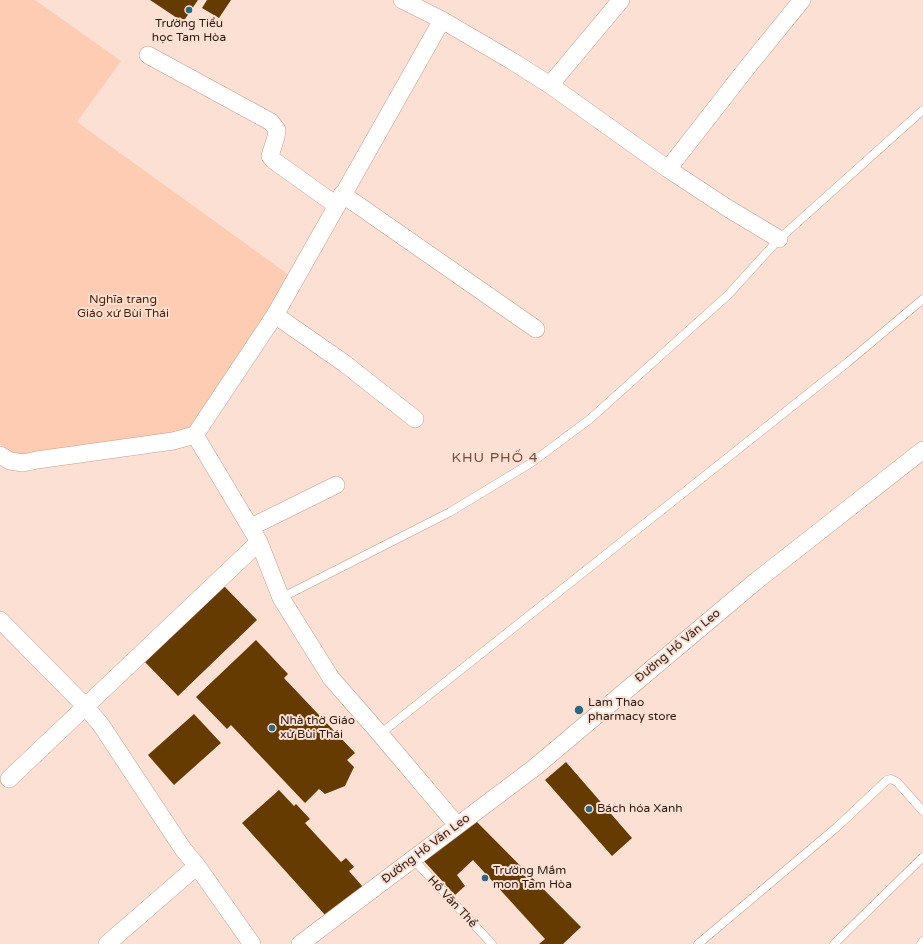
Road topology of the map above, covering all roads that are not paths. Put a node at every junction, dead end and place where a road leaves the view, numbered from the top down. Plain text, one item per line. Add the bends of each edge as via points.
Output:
1 (402, 0) edge
2 (620, 0) edge
3 (802, 0) edge
4 (425, 6) edge
5 (442, 20) junction
6 (148, 55) dead end
7 (550, 85) junction
8 (923, 110) edge
9 (668, 169) junction
10 (339, 199) junction
11 (779, 239) junction
12 (923, 300) edge
13 (275, 315) junction
14 (536, 329) dead end
15 (415, 419) dead end
16 (195, 435) junction
17 (923, 450) edge
18 (0, 455) edge
19 (336, 485) dead end
20 (251, 527) junction
21 (259, 542) junction
22 (281, 598) junction
23 (0, 620) edge
24 (85, 706) junction
25 (380, 734) junction
26 (9, 779) dead end
27 (923, 811) edge
28 (457, 825) junction
29 (923, 856) edge
30 (413, 859) junction
31 (197, 866) junction
32 (923, 941) edge
33 (108, 944) edge
34 (252, 944) edge
35 (300, 944) edge
36 (492, 944) edge
37 (698, 944) edge
38 (834, 944) edge
39 (921, 944) edge

1 - 4 street
2 - 7 street
3 - 9 street
4 - 5 street
5 - 7 street
5 - 10 street
6 - 10 street via 271,122 277,130 270,156 273,160
7 - 9 street
8 - 11 lane
9 - 11 street
10 - 13 street
10 - 14 street
11 - 22 lane via 728,295 590,419 537,459 450,512
12 - 25 lane
13 - 15 street via 344,363
13 - 16 street
16 - 18 street via 173,441 23,463 10,461
16 - 20 street
17 - 28 street, Đường Hồ Văn Leo via 755,582 534,768
19 - 20 street
20 - 21 street
21 - 22 street
21 - 24 street
22 - 25 street via 331,678
23 - 24 street
24 - 26 street
24 - 31 street via 101,725 183,849
25 - 28 street
27 - 37 lane via 897,782 891,778 887,780 837,827
28 - 30 street, Đường Hồ Văn Leo
29 - 38 lane
30 - 35 street, Đường Hồ Văn Leo
30 - 36 lane, Hồ Văn Thể
31 - 33 street
31 - 34 street
32 - 39 lane

